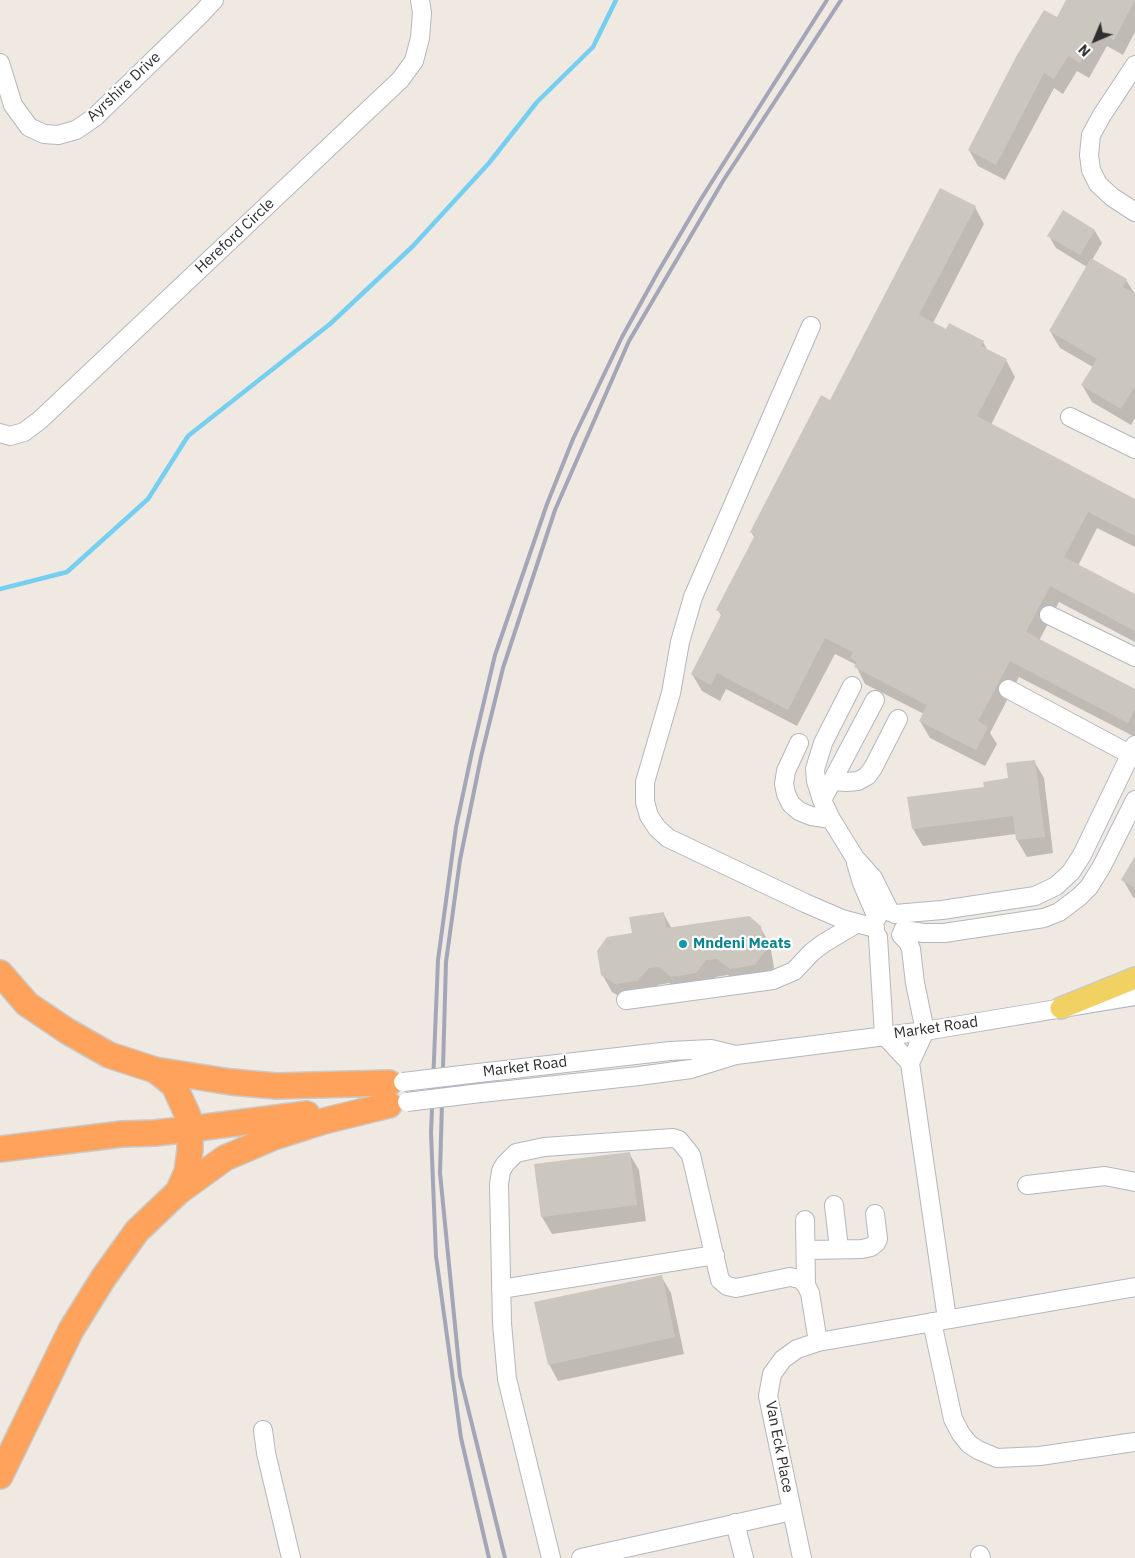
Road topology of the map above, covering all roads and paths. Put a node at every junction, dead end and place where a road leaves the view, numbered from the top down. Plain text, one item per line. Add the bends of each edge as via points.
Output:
1 (214, 0) edge
2 (420, 0) edge
3 (0, 63) edge
4 (1135, 65) edge
5 (1135, 212) edge
6 (811, 326) dead end
7 (1070, 417) dead end
8 (0, 433) edge
9 (1135, 449) edge
10 (1049, 615) dead end
11 (1135, 657) edge
12 (852, 686) dead end
13 (1008, 689) dead end
14 (875, 700) dead end
15 (898, 719) dead end
16 (799, 743) dead end
17 (1133, 752) edge
18 (833, 781) junction
19 (822, 800) junction
20 (1135, 800) edge
21 (831, 819) junction
22 (1002, 902) junction
23 (883, 922) junction
24 (856, 924) junction
25 (1004, 924) junction
26 (902, 933) junction
27 (0, 973) edge
28 (1135, 978) edge
29 (1135, 996) edge
30 (626, 1000) dead end
31 (1060, 1008) junction
32 (925, 1031) junction
33 (884, 1035) junction
34 (736, 1055) junction
35 (910, 1062) junction
36 (155, 1070) junction
37 (397, 1093) junction
38 (189, 1122) junction
39 (0, 1138) edge
40 (0, 1149) edge
41 (1135, 1182) edge
42 (1027, 1185) dead end
43 (178, 1192) junction
44 (834, 1205) dead end
45 (875, 1214) dead end
46 (805, 1220) dead end
47 (839, 1249) junction
48 (806, 1250) junction
49 (715, 1255) junction
50 (806, 1285) junction
51 (1135, 1287) edge
52 (501, 1289) junction
53 (940, 1320) junction
54 (818, 1342) junction
55 (263, 1430) dead end
56 (1135, 1442) edge
57 (0, 1476) edge
58 (792, 1511) junction
59 (735, 1523) junction
60 (291, 1558) edge
61 (551, 1558) edge
62 (581, 1558) edge
63 (744, 1558) edge
64 (802, 1558) edge

1 - 3 street, Ayrshire Drive via 95,117 76,130 58,135 44,134 29,127 13,105
2 - 8 street, Hereford Circle via 422,13 418,46 414,61 400,80 40,420 24,432 10,436
4 - 5 street via 1102,115 1092,135 1089,155 1091,170 1098,184
6 - 24 street via 693,597 680,642 671,693 645,782 645,802 649,816 668,838 804,903
7 - 9 street
10 - 11 street
12 - 19 street via 823,743 815,770
13 - 17 street
14 - 18 street
15 - 18 street via 867,776 858,781
16 - 21 street via 786,771 784,784 790,804 811,816
17 - 22 street via 1082,855 1068,876 1035,896
18 - 19 street
19 - 21 street
20 - 25 street via 1102,866 1080,897 1044,918
21 - 23 street via 855,858 858,875
22 - 23 street
22 - 25 street
23 - 24 street
23 - 26 street via 902,921
23 - 26 street via 888,941
23 - 33 street
24 - 30 street via 812,952 794,971 773,980
25 - 26 street via 944,932
26 - 32 street via 911,949
27 - 36 highway via 27,1004 68,1031 109,1055
28 - 31 main road
29 - 31 street, Market Road
31 - 32 street, Market Road
32 - 33 street, Market Road
32 - 35 street
33 - 34 street, Market Road
33 - 35 street
34 - 37 street, Market Road, bridge via 691,1069 640,1076 472,1094
34 - 37 street, Market Road, bridge via 711,1049 607,1057 470,1074
35 - 53 street
36 - 37 highway via 231,1082
36 - 38 highway via 174,1085
37 - 38 highway
37 - 43 highway via 225,1158
38 - 39 highway via 167,1116
38 - 40 highway via 155,1133
38 - 43 highway via 187,1172
41 - 42 street via 1105,1176
43 - 57 highway via 138,1231 104,1277 71,1330
44 - 47 street
45 - 47 street via 876,1243 862,1249
46 - 48 street
47 - 48 street
48 - 50 street
49 - 50 street via 720,1280 727,1286 736,1288 790,1277 800,1279
49 - 52 street
49 - 52 street via 691,1155 679,1140 544,1147 516,1153 501,1171
50 - 54 street
51 - 53 street, Van Eck Place
52 - 61 street via 507,1379
53 - 54 street, Van Eck Place
53 - 56 street via 953,1419 969,1444 978,1450 997,1458 1023,1457
54 - 58 street, Van Eck Place via 797,1349 783,1359 772,1374 768,1396
55 - 60 street
58 - 59 street
58 - 64 street, Van Eck Place
59 - 62 street
59 - 63 street

